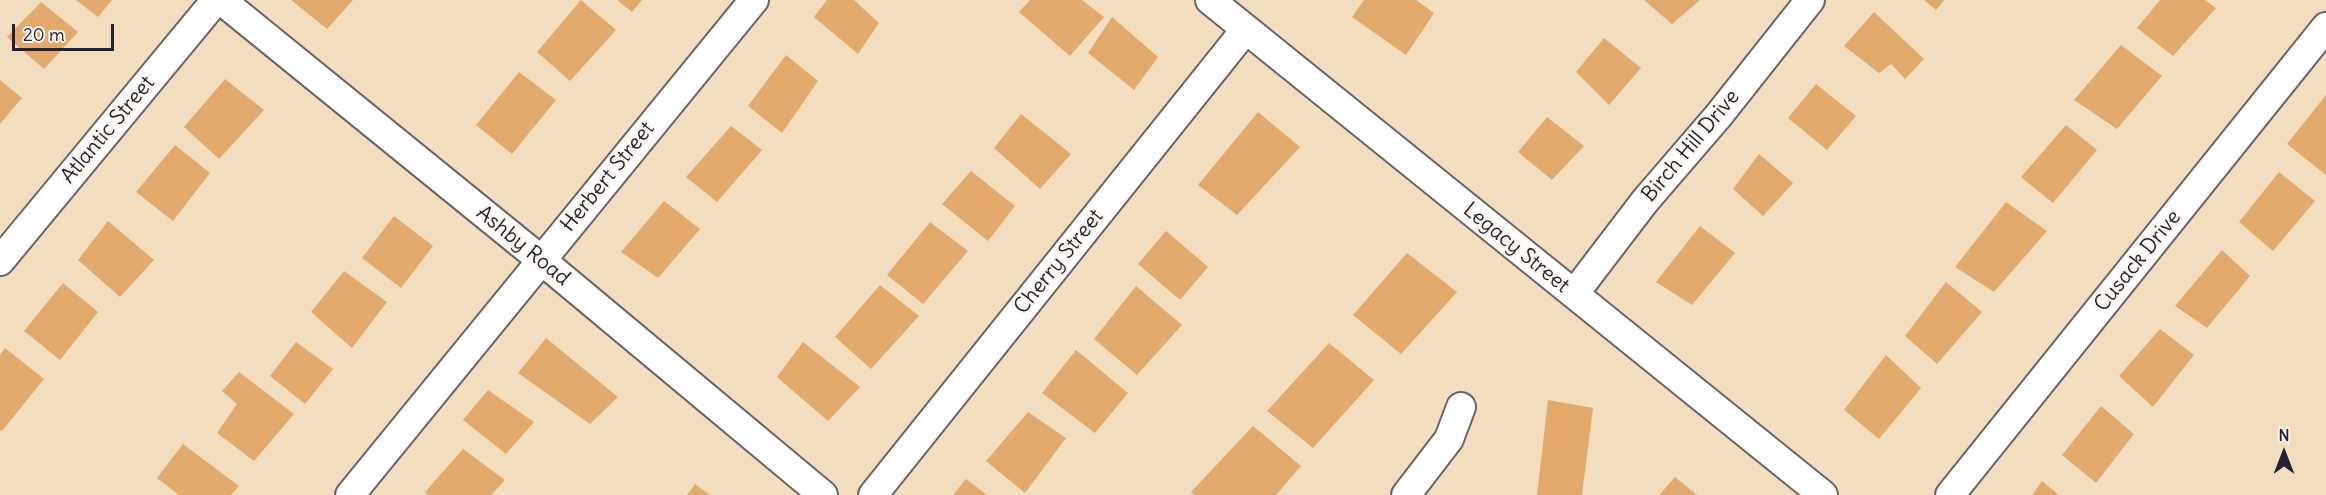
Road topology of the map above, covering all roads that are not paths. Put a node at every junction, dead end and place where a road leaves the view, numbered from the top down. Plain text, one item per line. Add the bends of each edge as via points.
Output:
1 (219, 0) edge
2 (754, 0) edge
3 (1210, 0) edge
4 (1810, 0) edge
5 (2326, 27) edge
6 (1246, 29) junction
7 (540, 259) junction
8 (0, 261) edge
9 (1574, 294) junction
10 (1461, 407) dead end
11 (350, 495) edge
12 (823, 495) edge
13 (873, 495) edge
14 (1406, 495) edge
15 (1823, 495) edge
16 (1950, 495) edge

1 - 7 street, Ashby Road
1 - 8 street, Atlantic Street
2 - 7 street, Herbert Street
3 - 6 street, Legacy Street
4 - 9 street, Birch Hill Drive
5 - 16 street, Cusack Drive
6 - 9 street, Legacy Street
6 - 13 street, Cherry Street
7 - 11 street, Herbert Street
7 - 12 street, Ashby Road
9 - 15 street, Legacy Street
10 - 14 street via 1449,439

